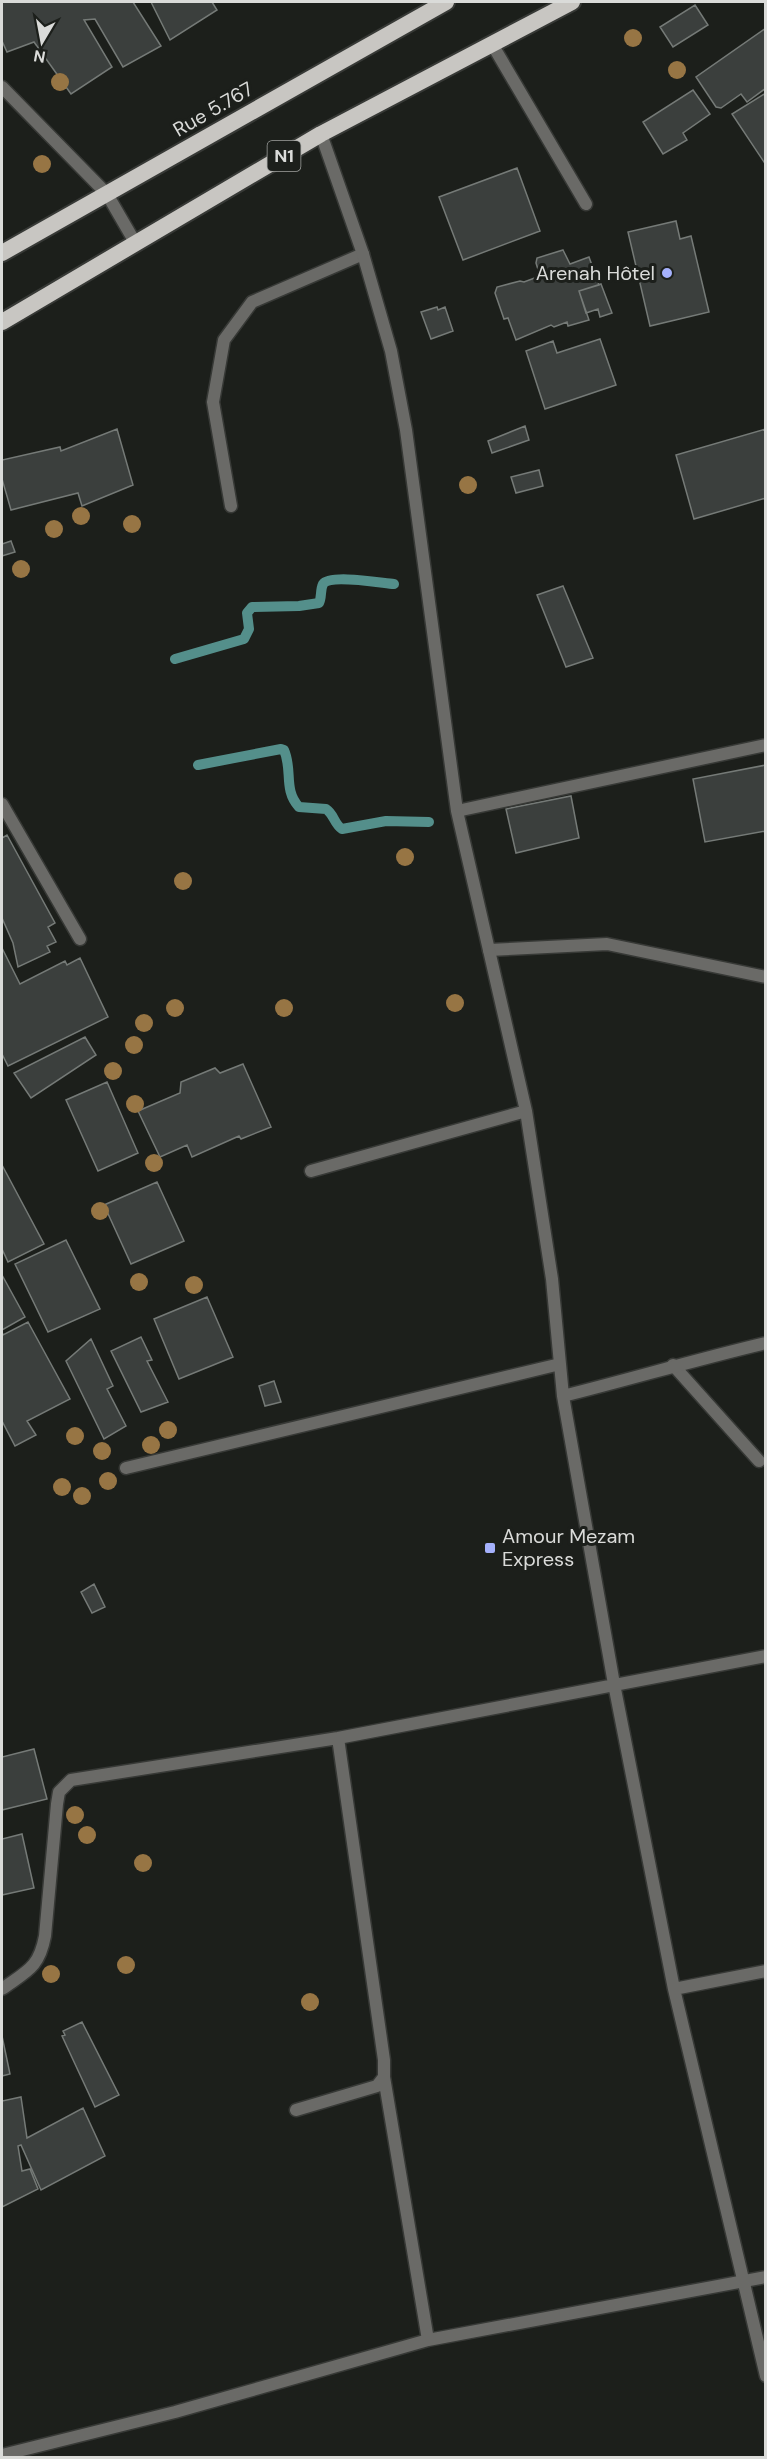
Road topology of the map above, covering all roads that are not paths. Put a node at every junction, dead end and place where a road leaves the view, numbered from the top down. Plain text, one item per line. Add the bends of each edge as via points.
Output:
1 (446, 2) edge
2 (572, 2) edge
3 (492, 44) junction
4 (2, 87) edge
5 (321, 134) junction
6 (107, 194) junction
7 (586, 204) dead end
8 (136, 244) junction
9 (2, 253) edge
10 (363, 254) junction
11 (2, 322) edge
12 (231, 506) dead end
13 (765, 745) edge
14 (2, 804) edge
15 (457, 811) junction
16 (80, 939) dead end
17 (489, 950) junction
18 (765, 977) edge
19 (526, 1111) junction
20 (311, 1171) dead end
21 (765, 1342) edge
22 (560, 1364) junction
23 (673, 1365) junction
24 (563, 1396) junction
25 (759, 1461) dead end
26 (126, 1468) dead end
27 (765, 1656) edge
28 (614, 1684) junction
29 (338, 1738) junction
30 (765, 1971) edge
31 (2, 1989) edge
32 (674, 1989) junction
33 (384, 2077) junction
34 (296, 2110) dead end
35 (765, 2277) edge
36 (742, 2282) junction
37 (428, 2340) junction
38 (765, 2376) edge
39 (2, 2455) edge

1 - 6 highway, Rue 5.767
2 - 3 highway, N1
3 - 5 highway, N1
3 - 7 street
4 - 6 street
5 - 8 highway, N1
5 - 10 street
6 - 8 street
6 - 9 highway, Rue 5.767
8 - 11 highway, N1
10 - 12 street via 252,302 224,340 213,402
10 - 15 street via 391,351 406,430
13 - 15 street
14 - 16 street
15 - 17 street
17 - 18 street via 607,944
17 - 19 street
19 - 20 street
19 - 22 street via 552,1279
21 - 23 street
22 - 24 street
22 - 26 street
23 - 24 street
23 - 25 street
24 - 28 street
27 - 28 street
28 - 29 street
28 - 32 street
29 - 31 street via 71,1780 59,1792 57,1804 42,1955 34,1966
29 - 33 street
30 - 32 street
32 - 36 street
33 - 34 street via 377,2086
33 - 37 street
35 - 36 street
36 - 37 street
36 - 38 street
37 - 39 street via 175,2412

